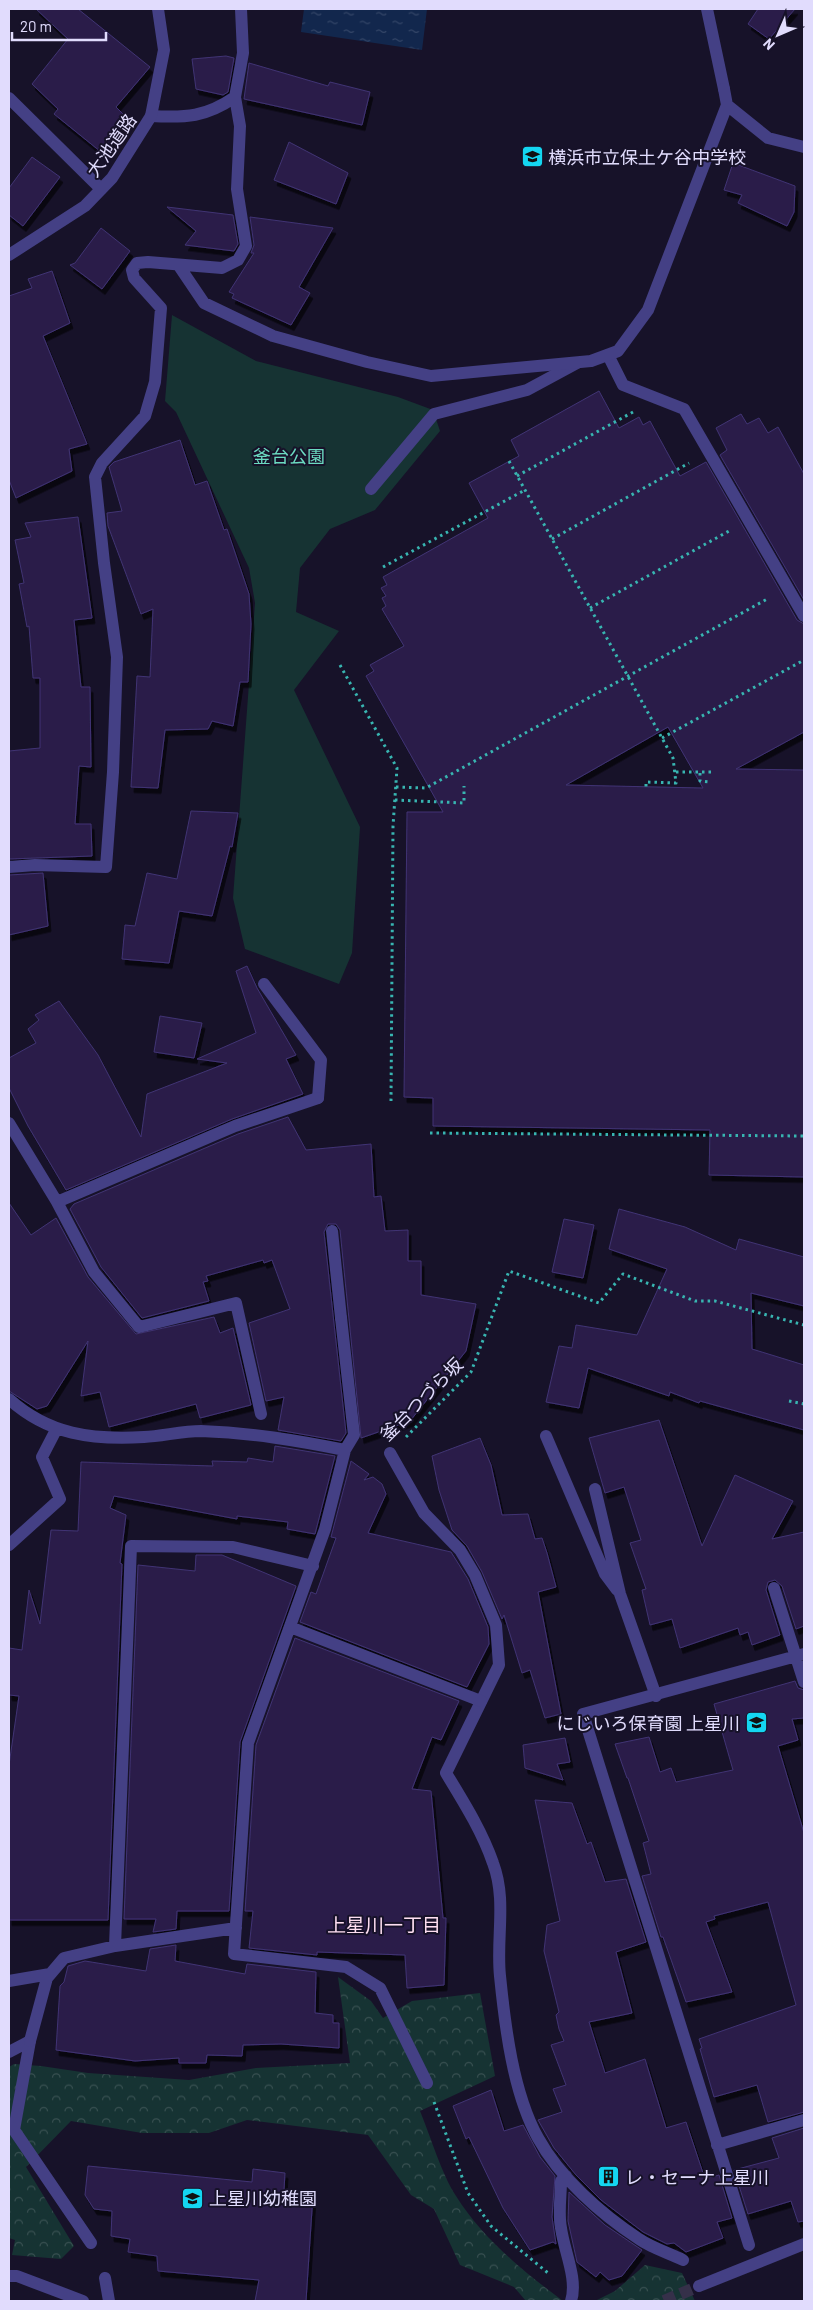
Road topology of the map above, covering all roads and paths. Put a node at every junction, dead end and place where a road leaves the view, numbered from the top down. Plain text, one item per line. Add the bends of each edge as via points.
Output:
1 (158, 9) edge
2 (240, 9) edge
3 (707, 9) edge
4 (235, 97) junction
5 (9, 98) edge
6 (727, 105) junction
7 (152, 116) junction
8 (804, 147) edge
9 (102, 189) junction
10 (9, 254) edge
11 (179, 266) junction
12 (608, 355) junction
13 (577, 363) junction
14 (604, 429) dead end
15 (509, 461) dead end
16 (678, 468) dead end
17 (517, 476) junction
18 (371, 489) dead end
19 (525, 490) junction
20 (552, 539) junction
21 (707, 543) dead end
22 (383, 567) dead end
23 (755, 606) dead end
24 (590, 608) junction
25 (804, 616) edge
26 (804, 660) edge
27 (340, 665) dead end
28 (628, 676) junction
29 (662, 738) junction
30 (676, 772) junction
31 (711, 772) dead end
32 (700, 773) junction
33 (711, 782) dead end
34 (464, 786) dead end
35 (396, 787) junction
36 (646, 787) dead end
37 (395, 800) junction
38 (9, 867) edge
39 (264, 984) dead end
40 (392, 1101) dead end
41 (9, 1123) edge
42 (430, 1132) dead end
43 (804, 1136) edge
44 (57, 1202) junction
45 (332, 1232) dead end
46 (804, 1325) edge
47 (9, 1398) edge
48 (789, 1401) dead end
49 (804, 1404) edge
50 (261, 1414) dead end
51 (57, 1428) junction
52 (546, 1436) dead end
53 (345, 1450) junction
54 (390, 1454) joint
55 (596, 1489) dead end
56 (9, 1545) edge
57 (312, 1566) junction
58 (774, 1588) dead end
59 (620, 1594) junction
60 (290, 1627) junction
61 (801, 1655) edge
62 (804, 1682) edge
63 (656, 1696) junction
64 (481, 1701) junction
65 (236, 1928) junction
66 (115, 1946) junction
67 (50, 1974) junction
68 (9, 1981) edge
69 (30, 2041) junction
70 (9, 2052) edge
71 (427, 2083) joint
72 (804, 2120) edge
73 (717, 2145) junction
74 (566, 2176) junction
75 (91, 2243) dead end
76 (804, 2244) edge
77 (749, 2245) dead end
78 (683, 2260) dead end
79 (9, 2276) edge
80 (105, 2278) dead end
81 (572, 2280) junction
82 (700, 2286) tunnel mouth
83 (83, 2301) edge
84 (109, 2301) edge
85 (571, 2301) edge

1 - 7 street, 大池道路 via 164,50
2 - 4 street via 243,53
3 - 6 street
4 - 7 street via 216,110 184,118
4 - 11 street via 240,126 237,189 246,246 238,260 222,268
5 - 9 street
6 - 8 street via 768,138
6 - 12 street via 648,310 618,351
7 - 9 street, 大池道路
9 - 10 street, 大池道路 via 86,206
11 - 13 street via 204,303 273,336 367,362 431,376
11 - 38 street via 148,262 137,263 132,270 134,278 161,308 155,382 145,416 102,462 95,477 117,657 106,867
12 - 13 street
12 - 25 street via 624,384 684,409
13 - 18 street via 527,390 434,414
14 - 17 path
15 - 17 path
16 - 20 path
17 - 19 path
19 - 20 path
19 - 22 path
20 - 24 path
21 - 24 path
23 - 28 path
24 - 28 path
26 - 29 path
27 - 35 path via 397,768
28 - 29 path
28 - 35 path via 426,788
29 - 30 path
30 - 32 path
30 - 36 path via 676,783 646,782
31 - 32 path
32 - 33 path via 700,781
34 - 37 path via 464,803
35 - 37 path
37 - 40 path
39 - 44 street via 321,1060 318,1098 235,1126
41 - 44 street
42 - 43 path
44 - 50 street via 94,1272 139,1327 236,1303
45 - 53 street via 354,1435
46 - 54 path, 釜台つづら坂 via 715,1301 695,1301 623,1274 600,1303 509,1271 471,1372
47 - 51 street via 47,1426
48 - 49 path
51 - 53 street via 91,1436 144,1437 198,1431 265,1434
51 - 56 street via 42,1457 60,1499
52 - 59 street via 605,1574
53 - 57 street
54 - 64 street via 424,1513 460,1550 470,1566 496,1625 499,1664
55 - 59 street
57 - 60 street
57 - 66 street via 233,1547 131,1546
58 - 61 street
59 - 63 street
60 - 64 street
60 - 65 street via 248,1743
61 - 62 street
61 - 63 street
63 - 73 street via 584,1714
64 - 74 street via 446,1772 468,1808 494,1864 502,1911 500,1974 512,2056 523,2100 538,2138
65 - 66 street
65 - 71 street via 234,1954 346,1967 380,1988
66 - 67 street via 64,1958
67 - 68 street
67 - 69 street
69 - 70 street
69 - 75 street via 14,2130
71 - 81 path via 468,2193 491,2226 561,2284 567,2285
72 - 73 street
73 - 77 street
74 - 78 street via 591,2201 640,2239
74 - 81 street via 561,2181 560,2226
76 - 82 street
79 - 83 street via 17,2276
80 - 84 street
81 - 85 street via 574,2292

